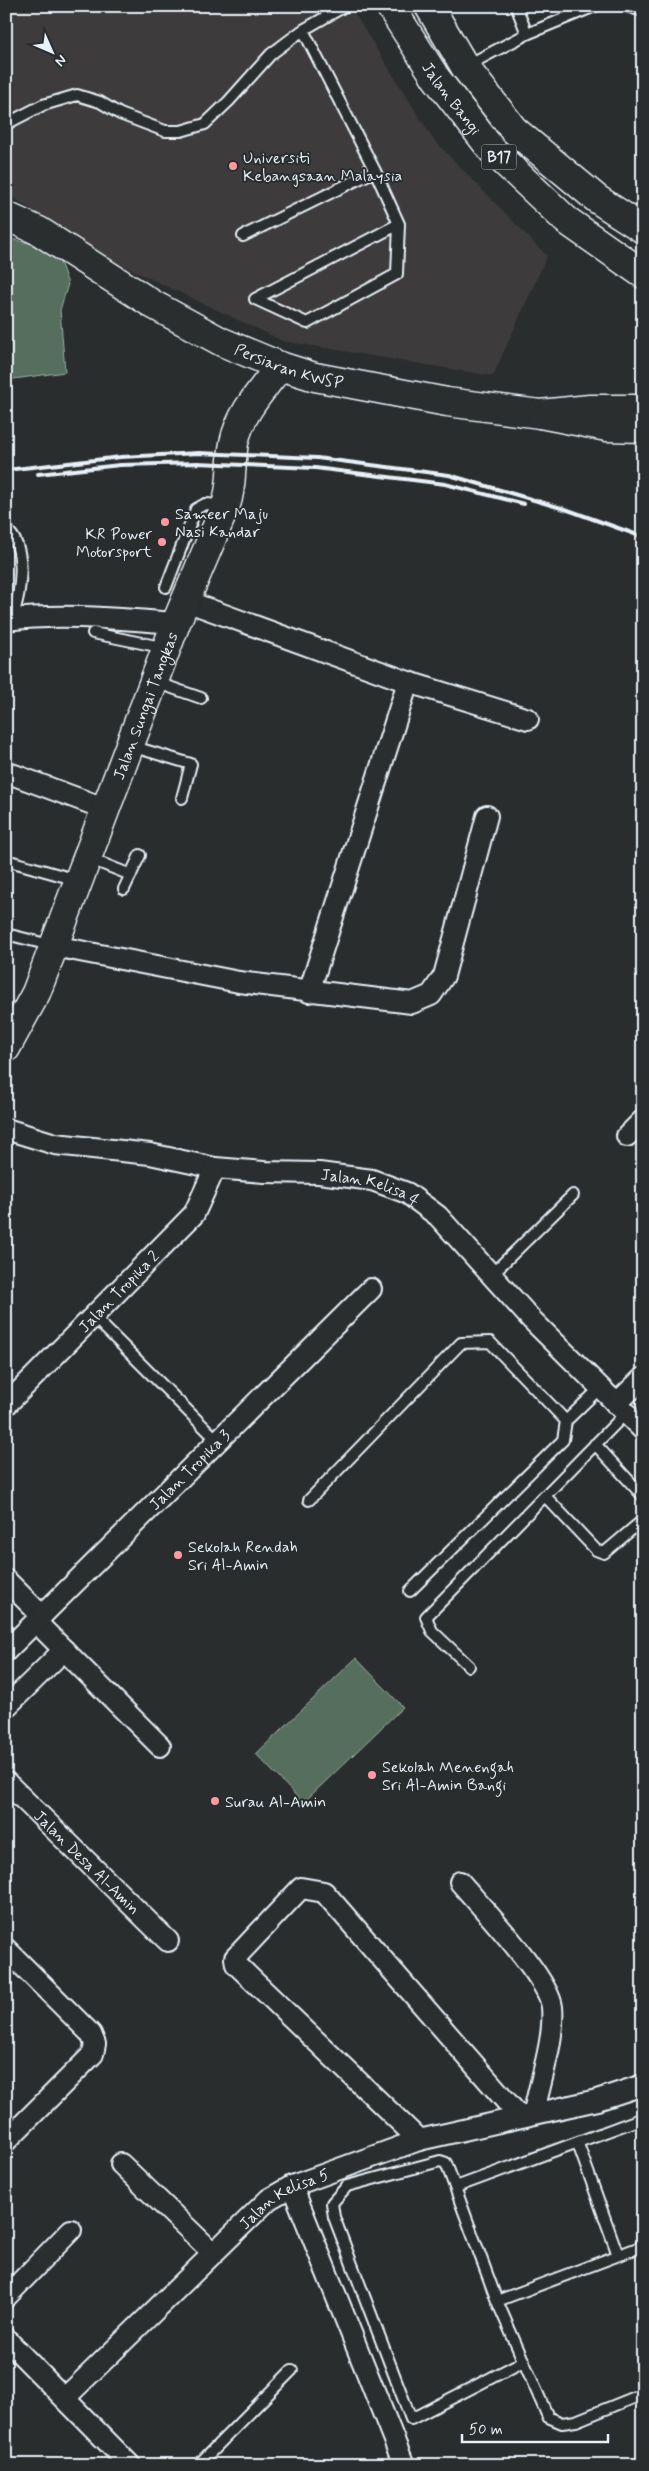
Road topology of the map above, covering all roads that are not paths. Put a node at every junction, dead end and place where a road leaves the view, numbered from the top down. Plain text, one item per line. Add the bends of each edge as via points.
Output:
1 (345, 6) edge
2 (390, 6) edge
3 (429, 6) edge
4 (516, 6) edge
5 (595, 6) edge
6 (626, 6) edge
7 (643, 11) edge
8 (303, 30) junction
9 (527, 34) junction
10 (465, 67) junction
11 (6, 124) edge
12 (375, 171) junction
13 (6, 216) edge
14 (399, 224) junction
15 (643, 229) edge
16 (243, 236) dead end
17 (642, 274) edge
18 (280, 366) junction
19 (643, 409) edge
20 (540, 414) junction
21 (607, 428) junction
22 (643, 428) edge
23 (643, 446) edge
24 (6, 529) edge
25 (176, 604) junction
26 (9, 620) edge
27 (93, 633) dead end
28 (166, 648) junction
29 (154, 681) junction
30 (408, 682) junction
31 (201, 698) dead end
32 (528, 719) dead end
33 (130, 746) junction
34 (6, 772) edge
35 (182, 798) dead end
36 (106, 809) junction
37 (486, 816) dead end
38 (140, 855) dead end
39 (6, 860) edge
40 (83, 869) junction
41 (131, 875) junction
42 (124, 889) dead end
43 (6, 934) edge
44 (54, 946) junction
45 (310, 992) junction
46 (6, 1048) edge
47 (643, 1120) edge
48 (6, 1129) edge
49 (627, 1136) dead end
50 (215, 1168) junction
51 (573, 1195) dead end
52 (491, 1275) junction
53 (371, 1289) dead end
54 (94, 1316) junction
55 (643, 1378) edge
56 (600, 1388) junction
57 (6, 1405) edge
58 (621, 1408) junction
59 (566, 1422) junction
60 (643, 1430) edge
61 (218, 1442) junction
62 (595, 1444) junction
63 (545, 1496) junction
64 (643, 1496) edge
65 (310, 1500) dead end
66 (643, 1520) edge
67 (6, 1580) edge
68 (410, 1591) dead end
69 (39, 1619) junction
70 (64, 1650) junction
71 (6, 1652) edge
72 (469, 1666) dead end
73 (6, 1707) edge
74 (160, 1746) dead end
75 (6, 1782) edge
76 (460, 1882) dead end
77 (168, 1941) dead end
78 (6, 1950) edge
79 (643, 2085) edge
80 (526, 2114) junction
81 (643, 2118) edge
82 (419, 2140) junction
83 (6, 2141) edge
84 (578, 2144) junction
85 (121, 2164) dead end
86 (292, 2186) junction
87 (456, 2188) junction
88 (71, 2230) dead end
89 (643, 2246) edge
90 (213, 2254) junction
91 (618, 2255) junction
92 (6, 2297) edge
93 (498, 2301) junction
94 (6, 2339) edge
95 (524, 2361) junction
96 (292, 2370) dead end
97 (643, 2394) edge
98 (65, 2398) junction
99 (130, 2465) edge
100 (198, 2465) edge
101 (404, 2465) edge

1 - 8 lane
2 - 17 street, Jalan Bangi / B17 via 436,78 492,150 566,220
3 - 10 street, Jalan Bangi / B17
4 - 9 lane
5 - 9 lane
6 - 7 lane
8 - 11 lane via 271,54 205,124 180,131 165,131 77,95 44,105
8 - 12 lane
9 - 10 lane
10 - 15 street, Jalan Bangi / B17 via 514,130 597,199
12 - 14 lane
12 - 16 lane
13 - 18 street, Persiaran KWSP via 39,231 154,305 222,342
14 - 14 lane via 397,274 307,323 255,299
18 - 20 street, Persiaran KWSP via 379,390
18 - 25 street, Jalan Sungai Tangkas via 241,422 234,444 226,505
19 - 20 street via 590,409
20 - 21 street, Persiaran KWSP
21 - 22 street, Persiaran KWSP
21 - 23 street, Persiaran KWSP
24 - 26 lane via 13,534 20,559 20,594
25 - 26 street via 91,618
25 - 28 street, Jalan Sungai Tangkas
25 - 30 street
27 - 28 lane
28 - 29 street, Jalan Sungai Tangkas
29 - 31 lane
29 - 33 street, Jalan Sungai Tangkas
30 - 32 street
30 - 45 street
33 - 35 lane via 191,764
33 - 36 street, Jalan Sungai Tangkas
34 - 36 street
36 - 40 street, Jalan Sungai Tangkas
37 - 45 street via 444,976 431,995 412,1003
38 - 41 lane
39 - 40 lane
40 - 41 lane
40 - 44 street, Jalan Sungai Tangkas
41 - 42 lane
43 - 44 lane
44 - 45 street via 239,982
44 - 46 street, Jalan Sungai Tangkas via 36,993
47 - 49 street
48 - 50 street, Jalan Kelisa 4 via 55,1144 150,1154
50 - 52 street, Jalan Kelisa 4 via 319,1173 372,1180 407,1193 438,1216
50 - 54 street, Jalan Tropika 2 via 194,1214
51 - 52 lane
52 - 56 street, Jalan Kelisa 4
53 - 61 street, Jalan Tropika 3
54 - 57 street, Jalan Tropika 2
54 - 61 lane
55 - 58 street
56 - 58 street, Jalan Kelisa 4
56 - 59 lane
58 - 60 street, Jalan Kelisa 4
58 - 62 lane
59 - 65 lane via 490,1342 461,1343
59 - 68 lane via 563,1440
61 - 69 street, Jalan Tropika 3
62 - 63 lane
62 - 64 lane
63 - 66 lane via 596,1550 604,1554
63 - 72 lane via 426,1617 432,1631
67 - 69 street
69 - 70 street
69 - 71 street, Jalan Tropika 3
70 - 73 street
70 - 74 street
75 - 77 street, Jalan Desa Al-Amin
76 - 80 street via 540,1978 552,2006 550,2033
78 - 83 street via 91,2034 95,2044 93,2054
79 - 80 street, Jalan Kelisa 5 via 597,2100
80 - 82 street, Jalan Kelisa 5
80 - 82 street via 324,1892 301,1888 235,1958 236,1964
81 - 84 lane
82 - 86 street, Jalan Kelisa 5
84 - 87 lane
84 - 91 lane
85 - 90 street
86 - 90 street, Jalan Kelisa 5 via 269,2199
86 - 101 street
87 - 93 lane
87 - 95 lane via 446,2163 440,2161 347,2186 332,2203 334,2217 411,2418
88 - 92 street
89 - 91 lane
90 - 98 street, Jalan Kelisa 5
91 - 93 lane
93 - 95 lane
94 - 98 street
95 - 97 lane via 548,2417 562,2423 576,2421
96 - 100 lane
98 - 99 street

